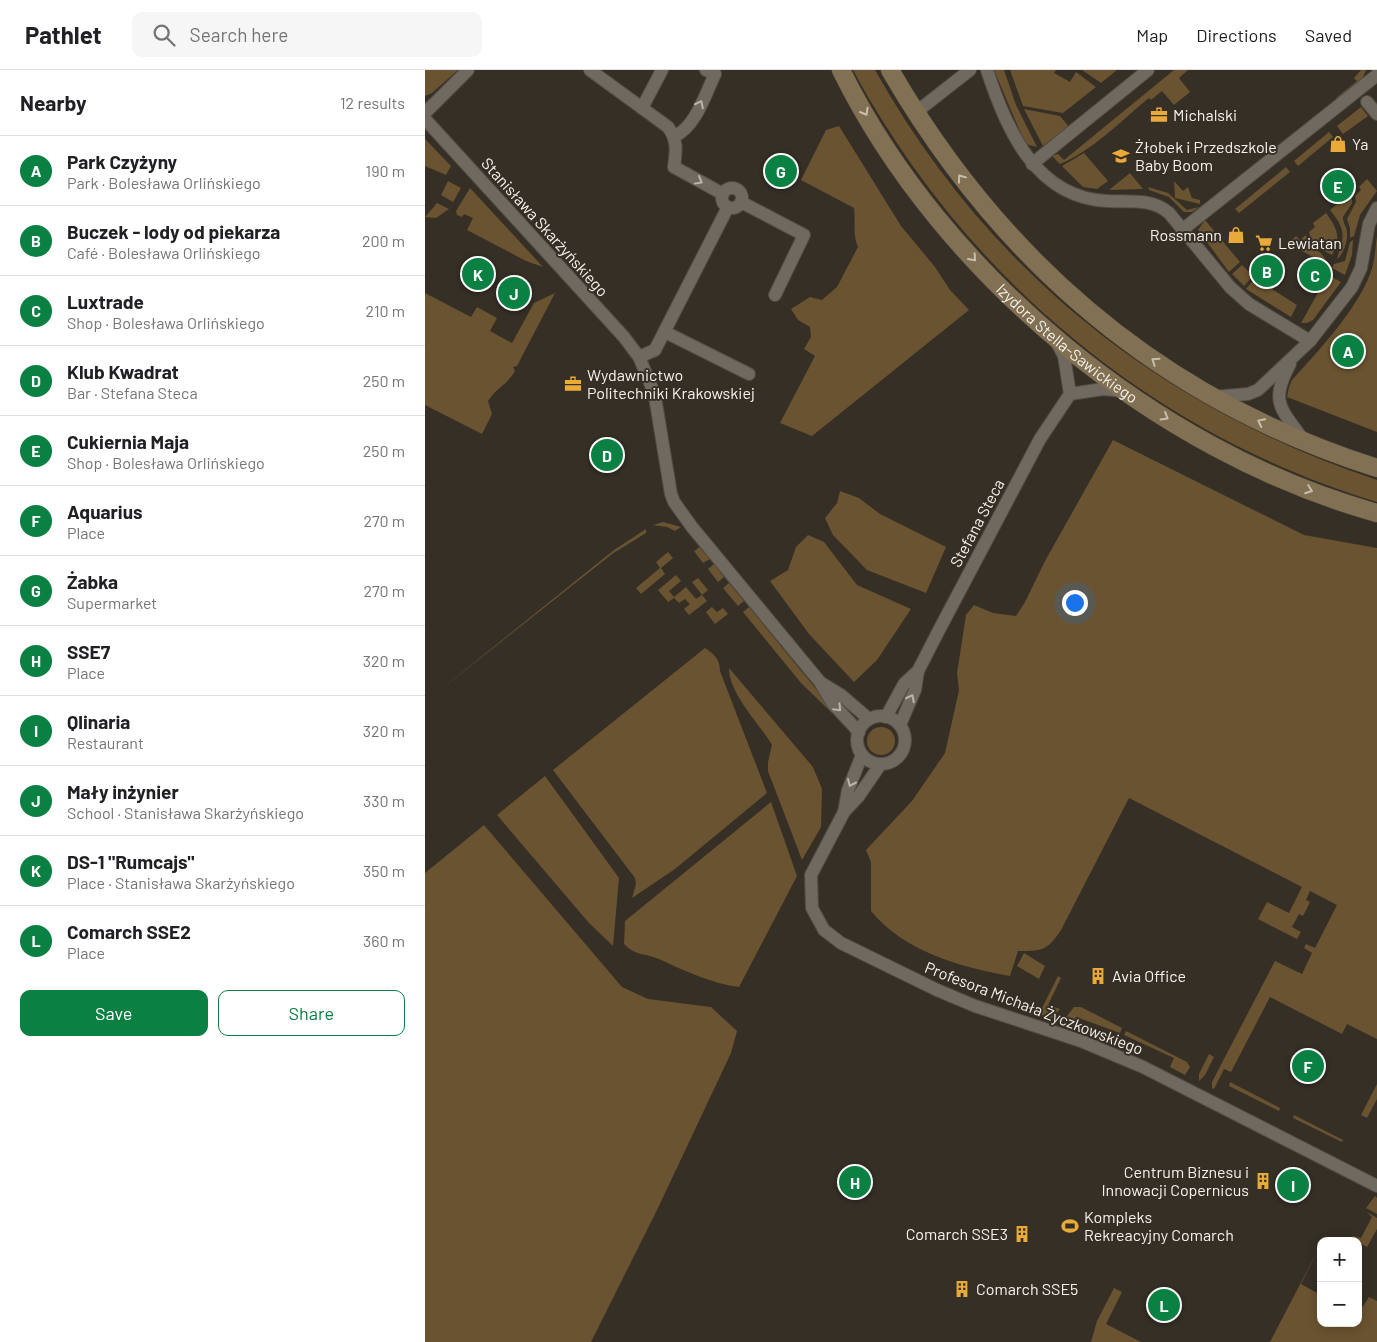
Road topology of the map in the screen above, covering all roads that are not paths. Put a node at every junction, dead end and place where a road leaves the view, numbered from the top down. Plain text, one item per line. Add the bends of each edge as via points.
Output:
1 (590, 70) edge
2 (662, 70) edge
3 (706, 70) edge
4 (841, 70) edge
5 (890, 70) edge
6 (970, 70) edge
7 (987, 70) edge
8 (1148, 70) edge
9 (469, 71) edge
10 (1377, 75) edge
11 (1367, 102) dead end
12 (642, 108) junction
13 (425, 113) edge
14 (915, 113) junction
15 (1377, 114) edge
16 (425, 119) edge
17 (675, 136) junction
18 (1032, 164) junction
19 (723, 194) junction
20 (741, 202) junction
21 (728, 207) junction
22 (1377, 208) edge
23 (1182, 230) junction
24 (775, 295) dead end
25 (665, 332) junction
26 (1054, 337) junction
27 (1310, 341) junction
28 (639, 357) junction
29 (1292, 360) junction
30 (749, 374) dead end
31 (1123, 391) junction
32 (1070, 394) junction
33 (1211, 397) junction
34 (1306, 443) junction
35 (1377, 468) edge
36 (1377, 513) edge
37 (918, 671) junction
38 (821, 682) junction
39 (886, 717) junction
40 (869, 719) junction
41 (900, 725) junction
42 (859, 732) junction
43 (862, 756) junction
44 (880, 765) junction
45 (844, 812) junction
46 (1377, 1186) edge

1 - 12 street
2 - 12 street
17 -> 3 street via 690,124 715,74
4 -> 26 main road, Izydora Stella-Sawickiego via 879,137 941,221 994,281
5 - 14 main road
6 - 14 street
7 - 18 street via 1010,128
8 - 18 street
9 - 13 street
10 - 23 street
11 - 15 street
12 - 17 street
33 -> 14 main road via 1118,334 1034,261 970,190
16 - 28 street, Stanisława Skarżyńskiego
17 -> 19 street via 674,167
18 - 23 street via 1050,182 1078,196 1159,206
19 - 20 street via 728,189 735,189 741,193
19 - 21 street via 723,201
20 - 21 street via 735,207
20 - 24 street via 804,235
21 - 25 street
22 - 27 street via 1369,224 1357,277
23 - 27 street via 1217,273 1249,304
25 - 28 street via 655,350
25 - 30 street
26 - 31 main road, Izydora Stella-Sawickiego
26 - 32 street via 1064,356
27 - 29 street
28 - 38 street, Stanisława Skarżyńskiego via 655,397 674,502
29 - 33 street via 1252,393
29 - 34 street via 1282,378 1278,397 1283,411
31 - 32 street via 1103,389
31 -> 36 main road, Izydora Stella-Sawickiego via 1226,452 1295,484
32 - 37 street, Stefana Steca via 1032,452
34 -> 33 main road
34 - 35 main road
37 - 39 street, Stefana Steca via 904,684
41 -> 37 street, Stefana Steca via 915,690
38 - 40 street
38 -> 42 street via 833,704
39 - 40 street
39 - 41 street
40 - 42 street
41 - 44 street via 905,740 901,755 888,764
42 - 43 street via 857,740
43 - 44 street
43 -> 45 street, Profesora Michała Życzkowskiego via 848,790
44 - 45 street, Profesora Michała Życzkowskiego
45 - 46 street, Profesora Michała Życzkowskiego via 810,883 815,916 831,936 975,1006 1135,1062

